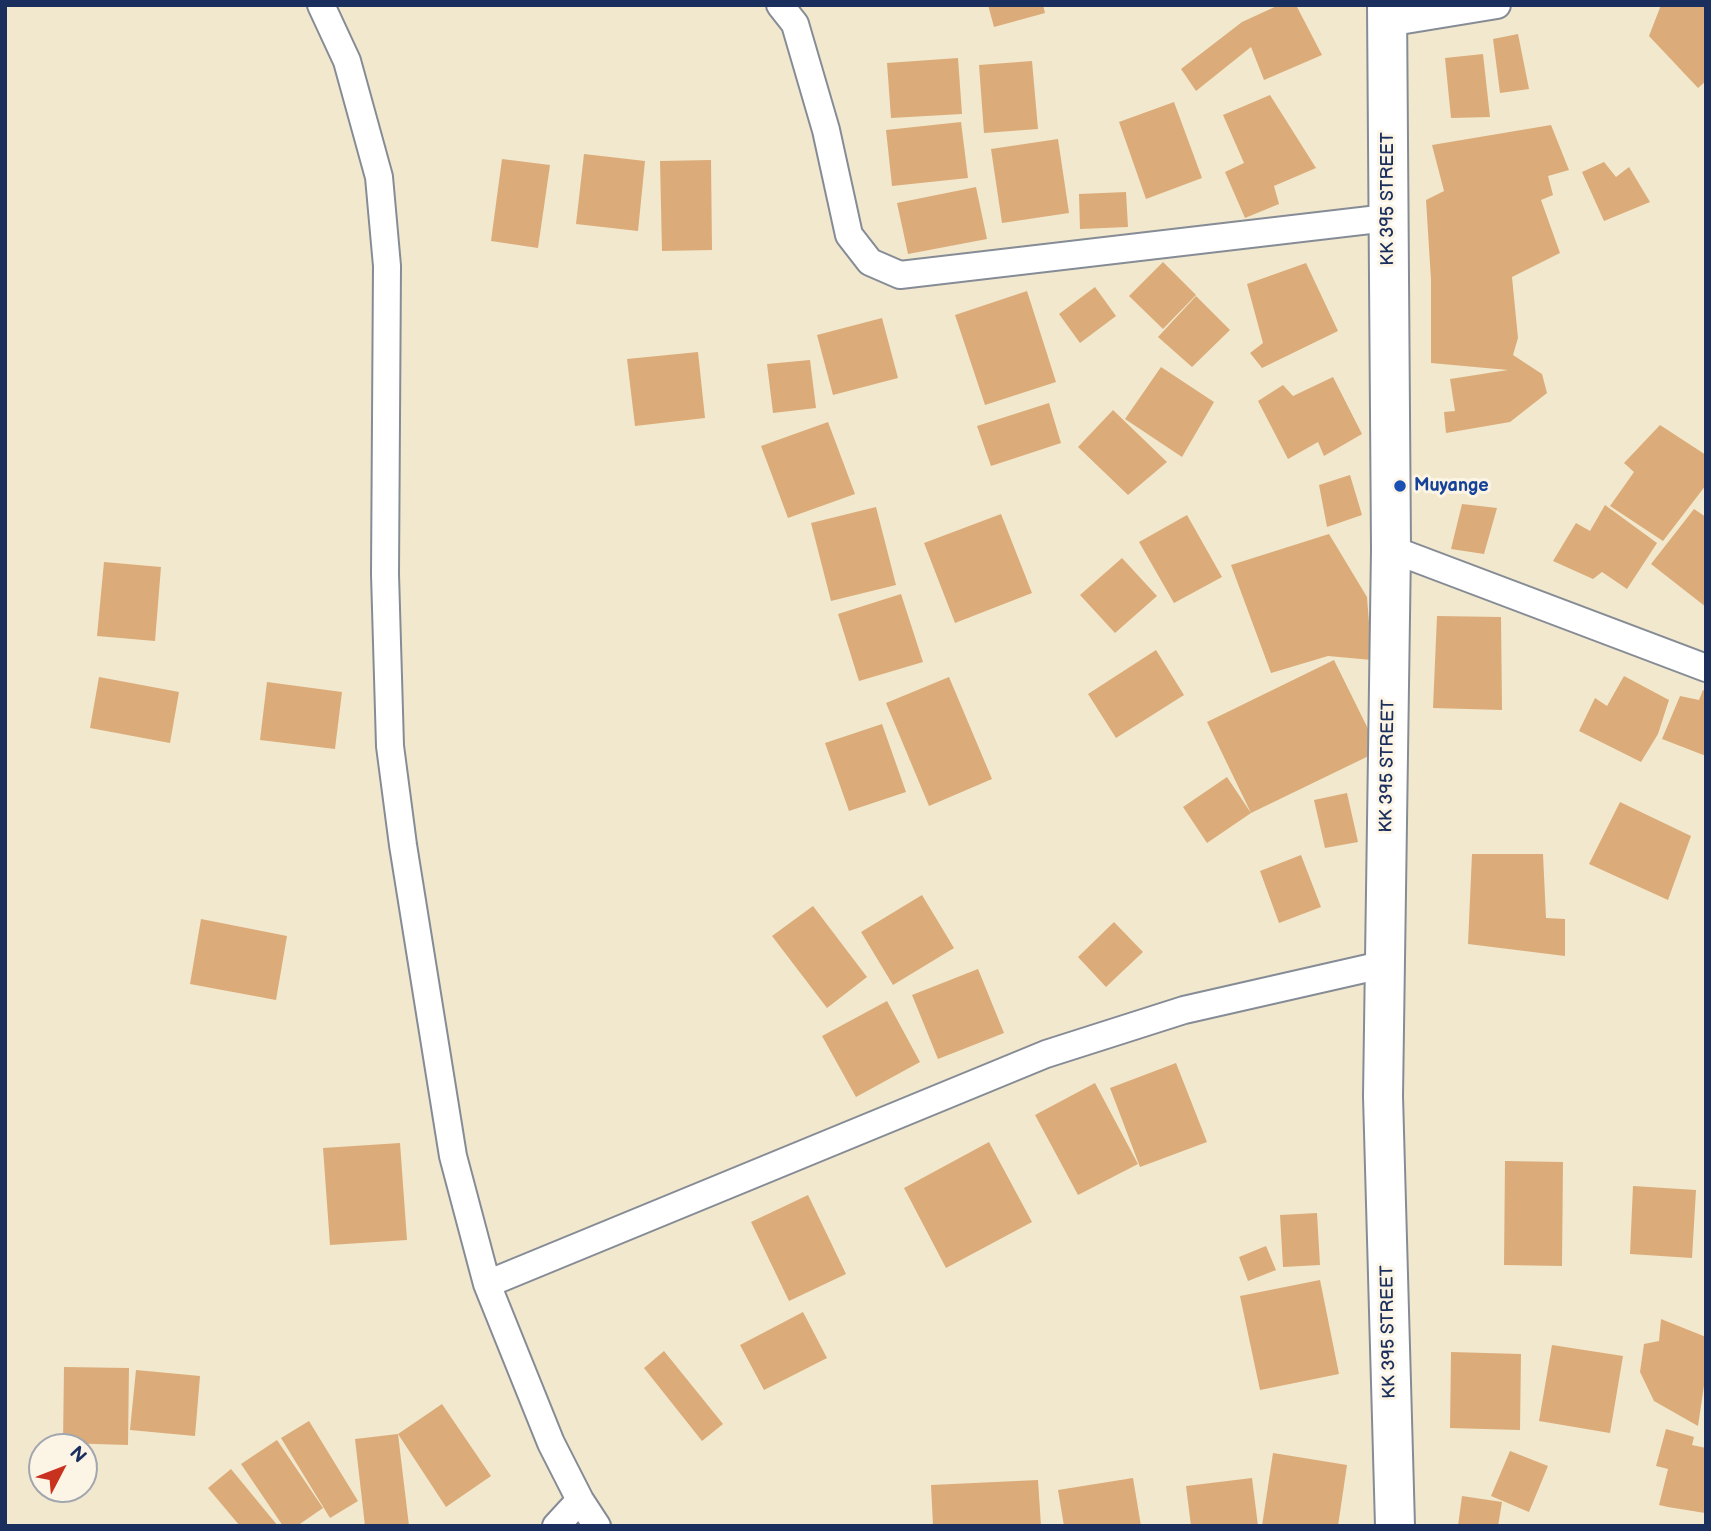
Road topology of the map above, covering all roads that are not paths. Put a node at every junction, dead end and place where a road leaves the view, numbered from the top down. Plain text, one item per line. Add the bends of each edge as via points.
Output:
1 (321, 5) edge
2 (780, 5) edge
3 (1497, 5) edge
4 (1387, 14) edge
5 (1387, 218) junction
6 (1391, 549) junction
7 (1706, 668) edge
8 (1386, 964) junction
9 (486, 1284) junction
10 (580, 1500) junction
11 (556, 1526) edge
12 (597, 1526) edge
13 (1395, 1526) edge

1 - 9 street via 347,61 379,177 387,266 385,574 390,746 453,1156
2 - 5 street via 795,24 826,130 849,235 870,262 900,275
3 - 4 street
4 - 5 street, KK 395 STREET
5 - 6 street, KK 395 STREET
6 - 7 street
6 - 8 street, KK 395 STREET
8 - 9 street via 1184,1010 1046,1054
8 - 13 street, KK 395 STREET via 1383,1096
9 - 10 street via 551,1443
10 - 11 street
10 - 12 street

